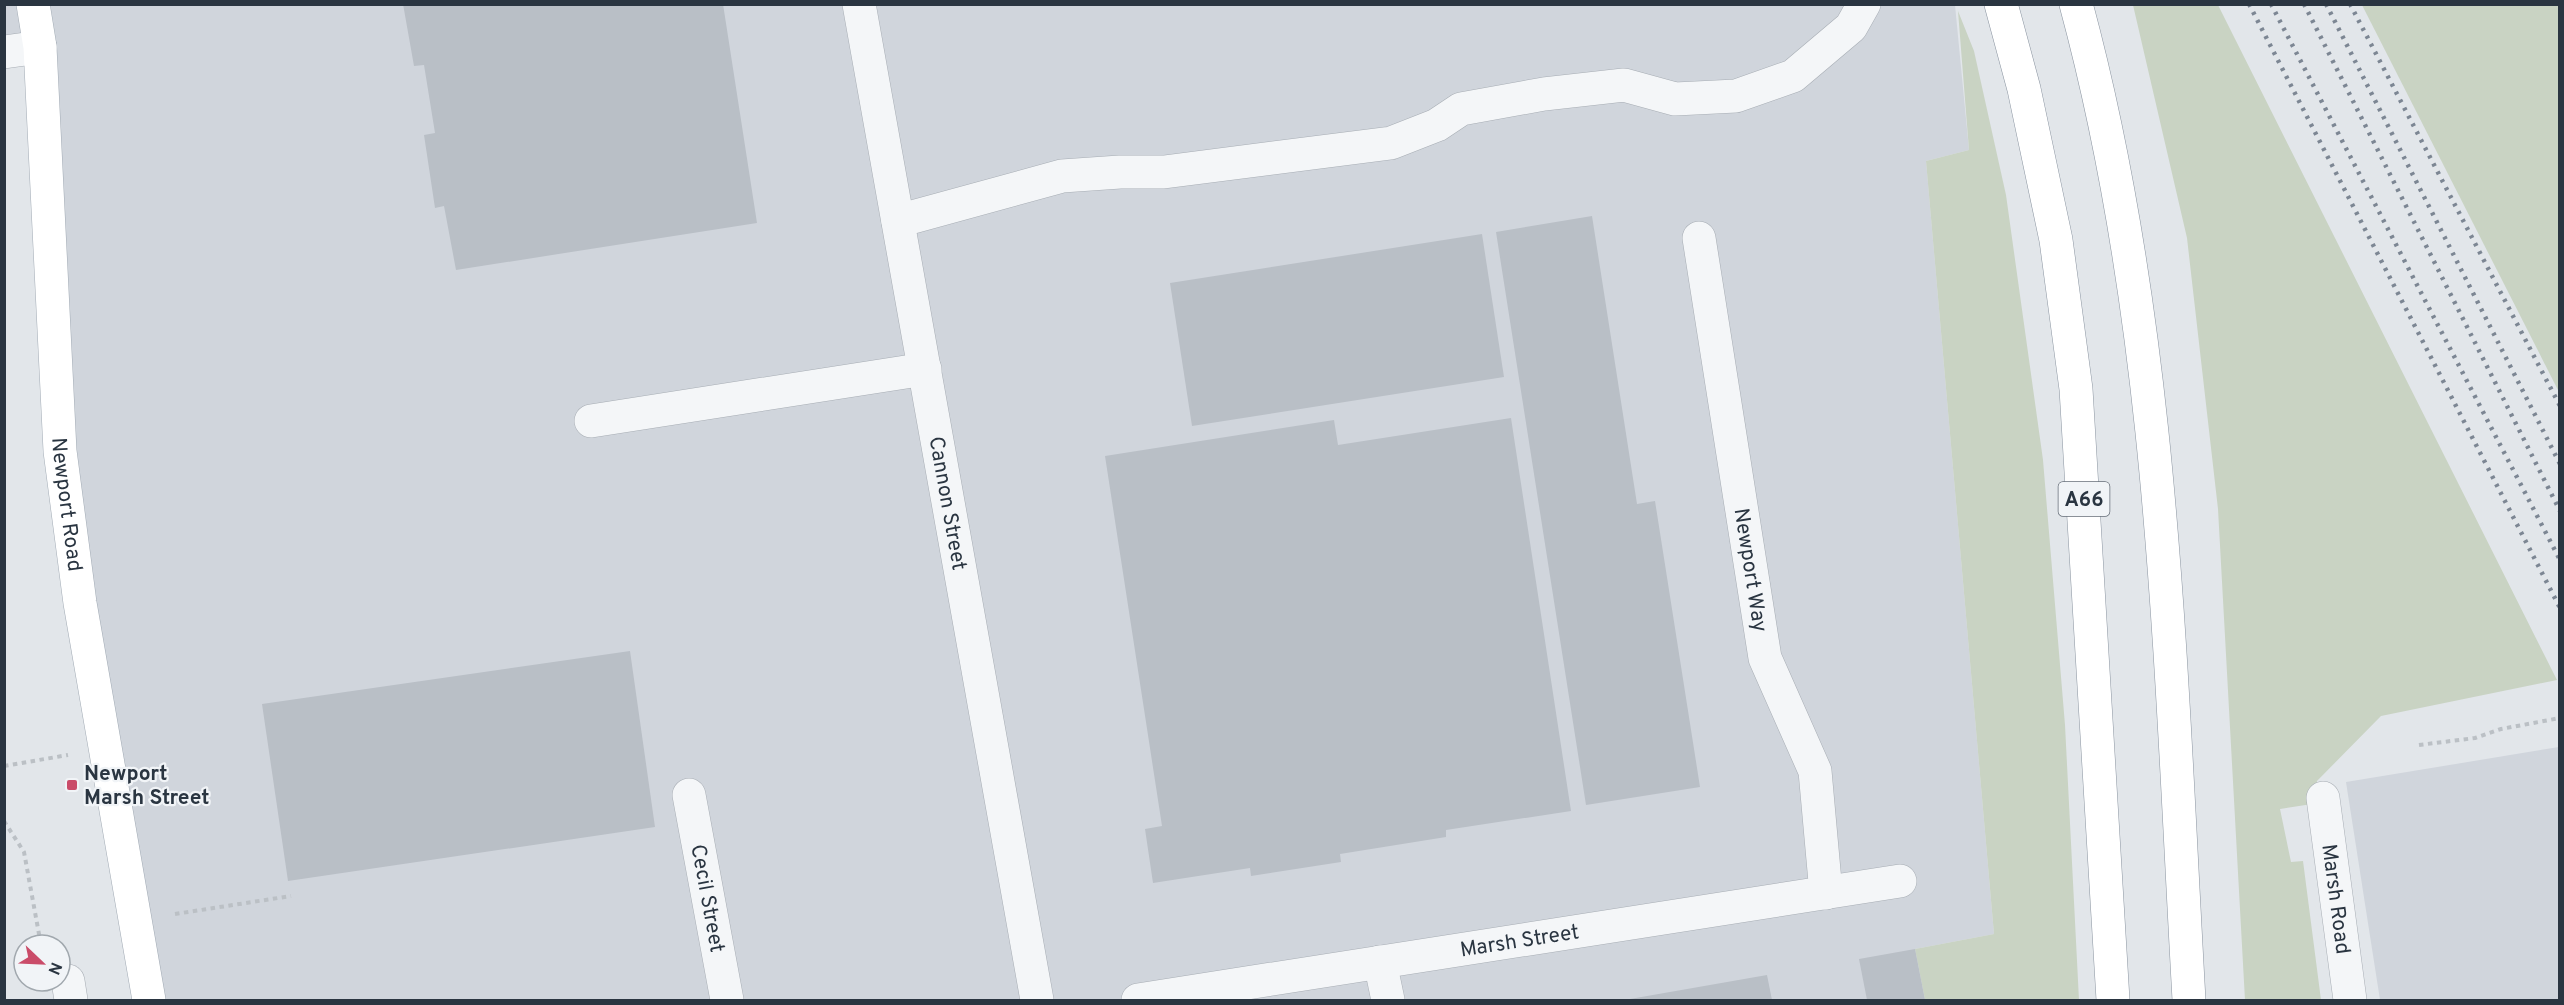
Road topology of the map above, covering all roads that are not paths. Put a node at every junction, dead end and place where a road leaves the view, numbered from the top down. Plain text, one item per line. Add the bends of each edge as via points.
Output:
1 (33, 4) edge
2 (859, 4) edge
3 (1864, 4) edge
4 (2001, 4) edge
5 (2076, 4) edge
6 (40, 47) junction
7 (4, 52) edge
8 (898, 221) junction
9 (1699, 238) dead end
10 (925, 369) junction
11 (591, 421) dead end
12 (689, 795) dead end
13 (2323, 798) dead end
14 (1900, 880) dead end
15 (1826, 892) junction
16 (1380, 962) junction
17 (149, 1000) edge
18 (727, 1000) edge
19 (1037, 1000) edge
20 (1138, 1000) edge
21 (1388, 1000) edge
22 (2113, 1000) edge
23 (2189, 1000) edge
24 (2350, 1000) edge

1 - 6 main road, Newport Road
2 - 8 street, Cannon Street
3 - 8 street via 1851,27 1793,76 1736,96 1676,99 1624,85 1544,94 1461,108 1437,125 1391,143 1164,172 1062,176
4 - 22 main road, A66 via 2024,89 2056,240 2076,389
5 - 23 main road via 2095,72 2127,229 2148,384 2164,558
6 - 7 street
6 - 17 main road, Newport Road via 60,451 82,615
8 - 10 street, Cannon Street
9 - 15 street, Newport Way via 1765,658 1815,771
10 - 11 street
10 - 19 street, Cannon Street
12 - 18 street, Cecil Street
13 - 24 street, Marsh Road
14 - 15 street, Marsh Street
15 - 16 street, Marsh Street
16 - 20 street, Marsh Street
16 - 21 street

